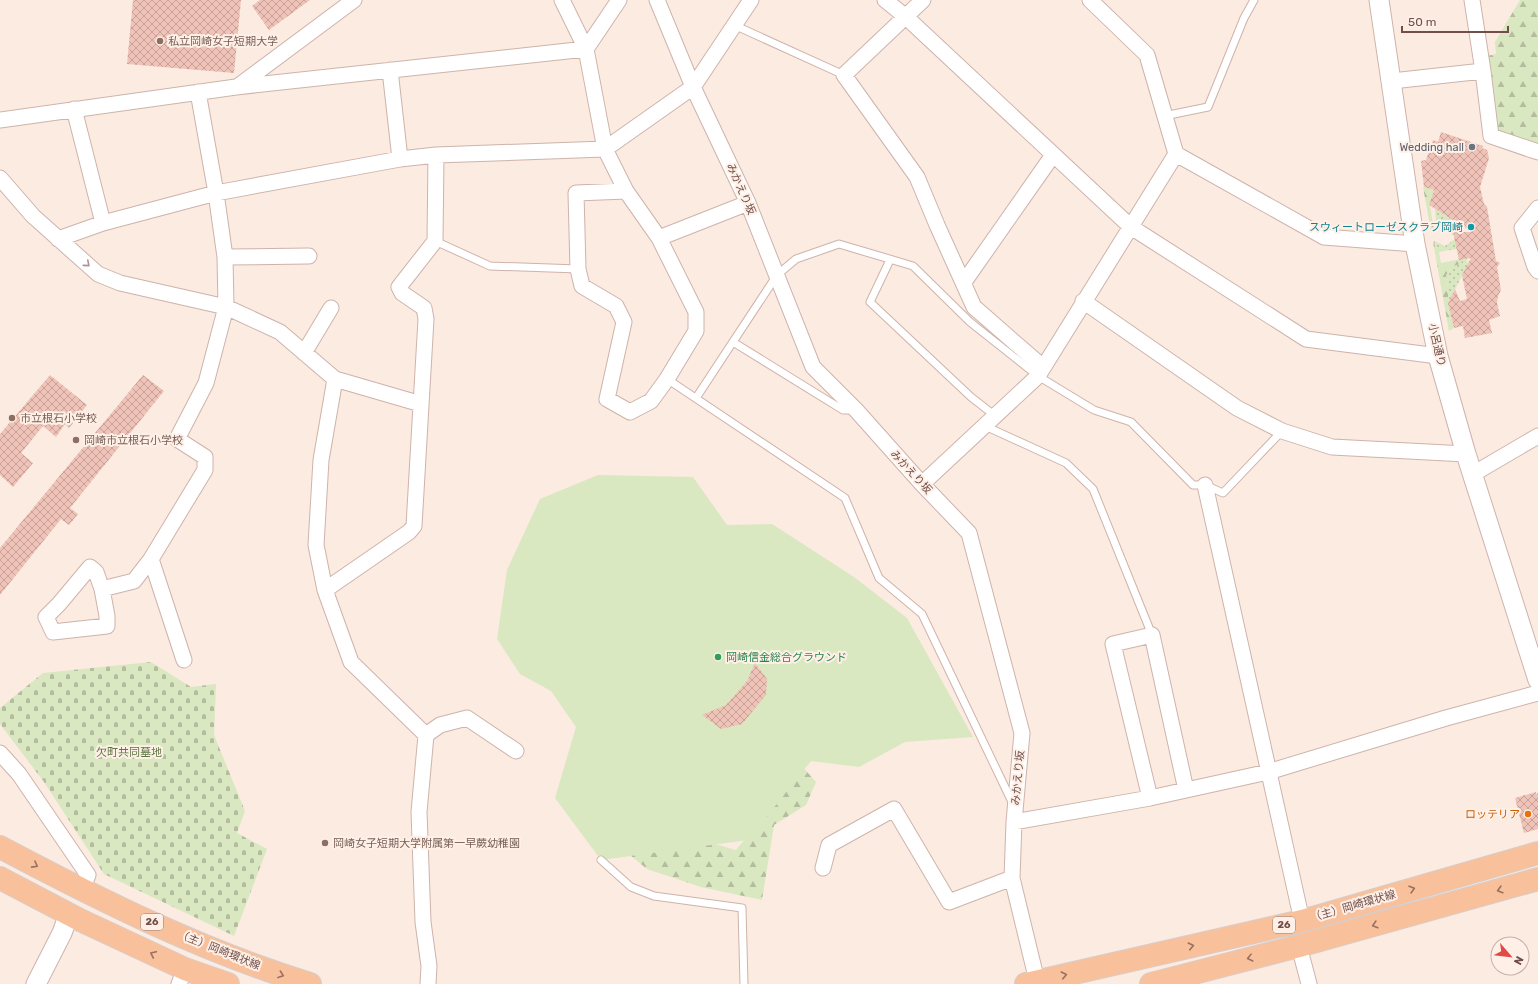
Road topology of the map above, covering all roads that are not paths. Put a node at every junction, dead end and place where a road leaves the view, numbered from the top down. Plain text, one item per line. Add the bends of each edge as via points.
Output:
1 (354, 0) edge
2 (562, 0) edge
3 (619, 0) edge
4 (657, 0) edge
5 (751, 0) edge
6 (885, 0) edge
7 (923, 0) edge
8 (1090, 0) edge
9 (1254, 0) edge
10 (1379, 0) edge
11 (1472, 0) edge
12 (906, 17) junction
13 (734, 25) junction
14 (586, 49) junction
15 (390, 70) junction
16 (1483, 71) junction
17 (844, 75) junction
18 (1392, 81) junction
19 (236, 87) junction
20 (693, 87) junction
21 (198, 92) junction
22 (74, 109) junction
23 (1164, 116) junction
24 (0, 120) edge
25 (605, 149) junction
26 (1538, 152) edge
27 (1176, 154) junction
28 (436, 155) junction
29 (1053, 155) junction
30 (400, 159) junction
31 (0, 178) edge
32 (626, 191) junction
33 (216, 193) junction
34 (748, 203) junction
35 (1538, 208) edge
36 (103, 223) junction
37 (1131, 227) junction
38 (58, 238) junction
39 (659, 238) junction
40 (435, 241) junction
41 (1415, 244) junction
42 (309, 256) dead end
43 (225, 257) junction
44 (890, 260) junction
45 (578, 269) junction
46 (1538, 271) edge
47 (777, 275) junction
48 (964, 282) junction
49 (1083, 302) junction
50 (226, 307) junction
51 (331, 308) dead end
52 (733, 342) junction
53 (304, 353) junction
54 (1438, 356) junction
55 (1038, 376) junction
56 (335, 379) junction
57 (667, 379) junction
58 (696, 398) junction
59 (421, 404) junction
60 (856, 410) junction
61 (989, 420) junction
62 (1282, 431) junction
63 (1538, 436) edge
64 (1466, 454) junction
65 (1473, 474) junction
66 (922, 484) junction
67 (1206, 485) junction
68 (150, 559) junction
69 (102, 589) junction
70 (325, 590) junction
71 (1152, 635) junction
72 (184, 660) dead end
73 (1538, 680) edge
74 (1538, 693) edge
75 (426, 735) junction
76 (516, 751) dead end
77 (0, 753) edge
78 (1268, 772) junction
79 (1186, 790) junction
80 (1150, 798) junction
81 (1015, 816) junction
82 (0, 847) edge
83 (1538, 853) edge
84 (601, 860) dead end
85 (823, 868) dead end
86 (1012, 878) junction
87 (1538, 879) edge
88 (1, 881) edge
89 (82, 890) junction
90 (69, 914) junction
91 (1302, 921) junction
92 (1299, 946) junction
93 (182, 976) edge
94 (1033, 983) edge
95 (36, 984) edge
96 (228, 984) edge
97 (310, 984) edge
98 (428, 984) edge
99 (744, 984) edge
100 (1151, 984) edge
101 (1309, 984) edge

1 - 19 street
2 - 14 street
3 - 14 street
4 - 20 street, みかえり坂
5 - 13 street
6 - 12 street
7 - 12 street
8 - 23 street via 1146,55
9 - 23 lane via 1244,18 1208,107
10 - 18 street, 小呂通り
11 - 16 street
12 - 17 street
12 - 29 street
13 - 17 lane
13 - 20 street
14 - 15 street
14 - 25 street
15 - 19 street
15 - 30 street
16 - 18 street
16 - 26 street via 1491,136
17 - 48 street via 917,177
18 - 41 street, 小呂通り
19 - 21 street
20 - 25 street
20 - 34 street, みかえり坂
21 - 22 street
21 - 33 street
22 - 24 street
22 - 36 street
23 - 27 street
25 - 28 street
25 - 32 street
27 - 37 street
27 - 41 street via 1324,237
28 - 30 street
28 - 40 street
29 - 37 street
29 - 48 street
30 - 33 street
31 - 38 street via 33,216
32 - 39 street
32 - 45 street via 576,193
33 - 36 street
33 - 43 street
34 - 39 street
34 - 47 street, みかえり坂
35 - 46 street via 1522,228
36 - 38 street
37 - 49 street
37 - 54 street via 1306,339
38 -> 50 street via 98,274 120,283
39 - 57 street via 696,312 696,331
40 - 45 lane via 490,266
40 - 59 street via 399,286 402,293 424,308 426,319
41 - 54 street, 小呂通り
42 - 43 street
43 - 50 street
44 - 47 lane via 839,244 796,259
44 - 55 lane via 913,266 970,322
44 - 61 lane via 870,302 971,397
45 - 57 street via 582,286 616,306 624,322 607,399 630,412 651,401
47 - 52 lane
47 - 60 street, みかえり坂 via 813,367
48 - 55 street via 974,307 1037,362
49 - 55 street
49 - 62 street via 1237,408
50 - 53 street via 280,332
50 - 68 street via 206,383 177,439 206,457 205,470
51 - 53 street
52 - 58 lane
52 - 60 lane via 843,410
53 - 56 street
54 - 64 street, 小呂通り
55 - 61 street
55 - 67 lane via 1094,410 1131,422 1192,485
56 - 59 street
56 - 70 street via 321,460 316,545
57 - 58 lane
58 - 81 lane via 845,498 880,578 922,614
59 - 70 street via 414,526
60 - 66 street, みかえり坂
61 - 66 street
61 - 71 lane via 1066,463 1093,489
62 - 64 street via 1332,447
62 - 67 lane via 1223,493
63 - 65 street
64 - 65 street, 小呂通り
65 - 73 street, 小呂通り
66 - 81 street, みかえり坂 via 969,532 973,545 1022,733
67 - 78 street
68 - 69 street via 134,581
68 - 72 street
69 - 69 street via 107,626 53,632 46,618 90,567 96,572
70 - 75 street via 351,662
71 - 79 street
71 - 80 street via 1113,644
74 - 78 street
75 - 76 street via 440,725 467,718
75 - 98 street via 419,812
77 - 89 street via 19,774 88,875
78 - 79 street
78 - 91 street
79 - 80 street
80 - 81 street
81 - 86 street, みかえり坂
82 -> 89 main road, （主）岡崎環状線 / 26
91 -> 83 main road, （主）岡崎環状線 / 26
84 - 99 lane via 631,887 654,896 742,908
85 - 86 street via 828,845 894,809 949,902
86 - 94 street, みかえり坂
87 -> 92 main road, 26
88 - 90 main road
89 -> 97 main road, （主）岡崎環状線 / 26 via 221,953
93 -> 90 main road
90 - 95 street
94 -> 91 main road, （主）岡崎環状線 / 26
92 -> 100 main road, 26
92 - 101 street
93 - 96 main road

